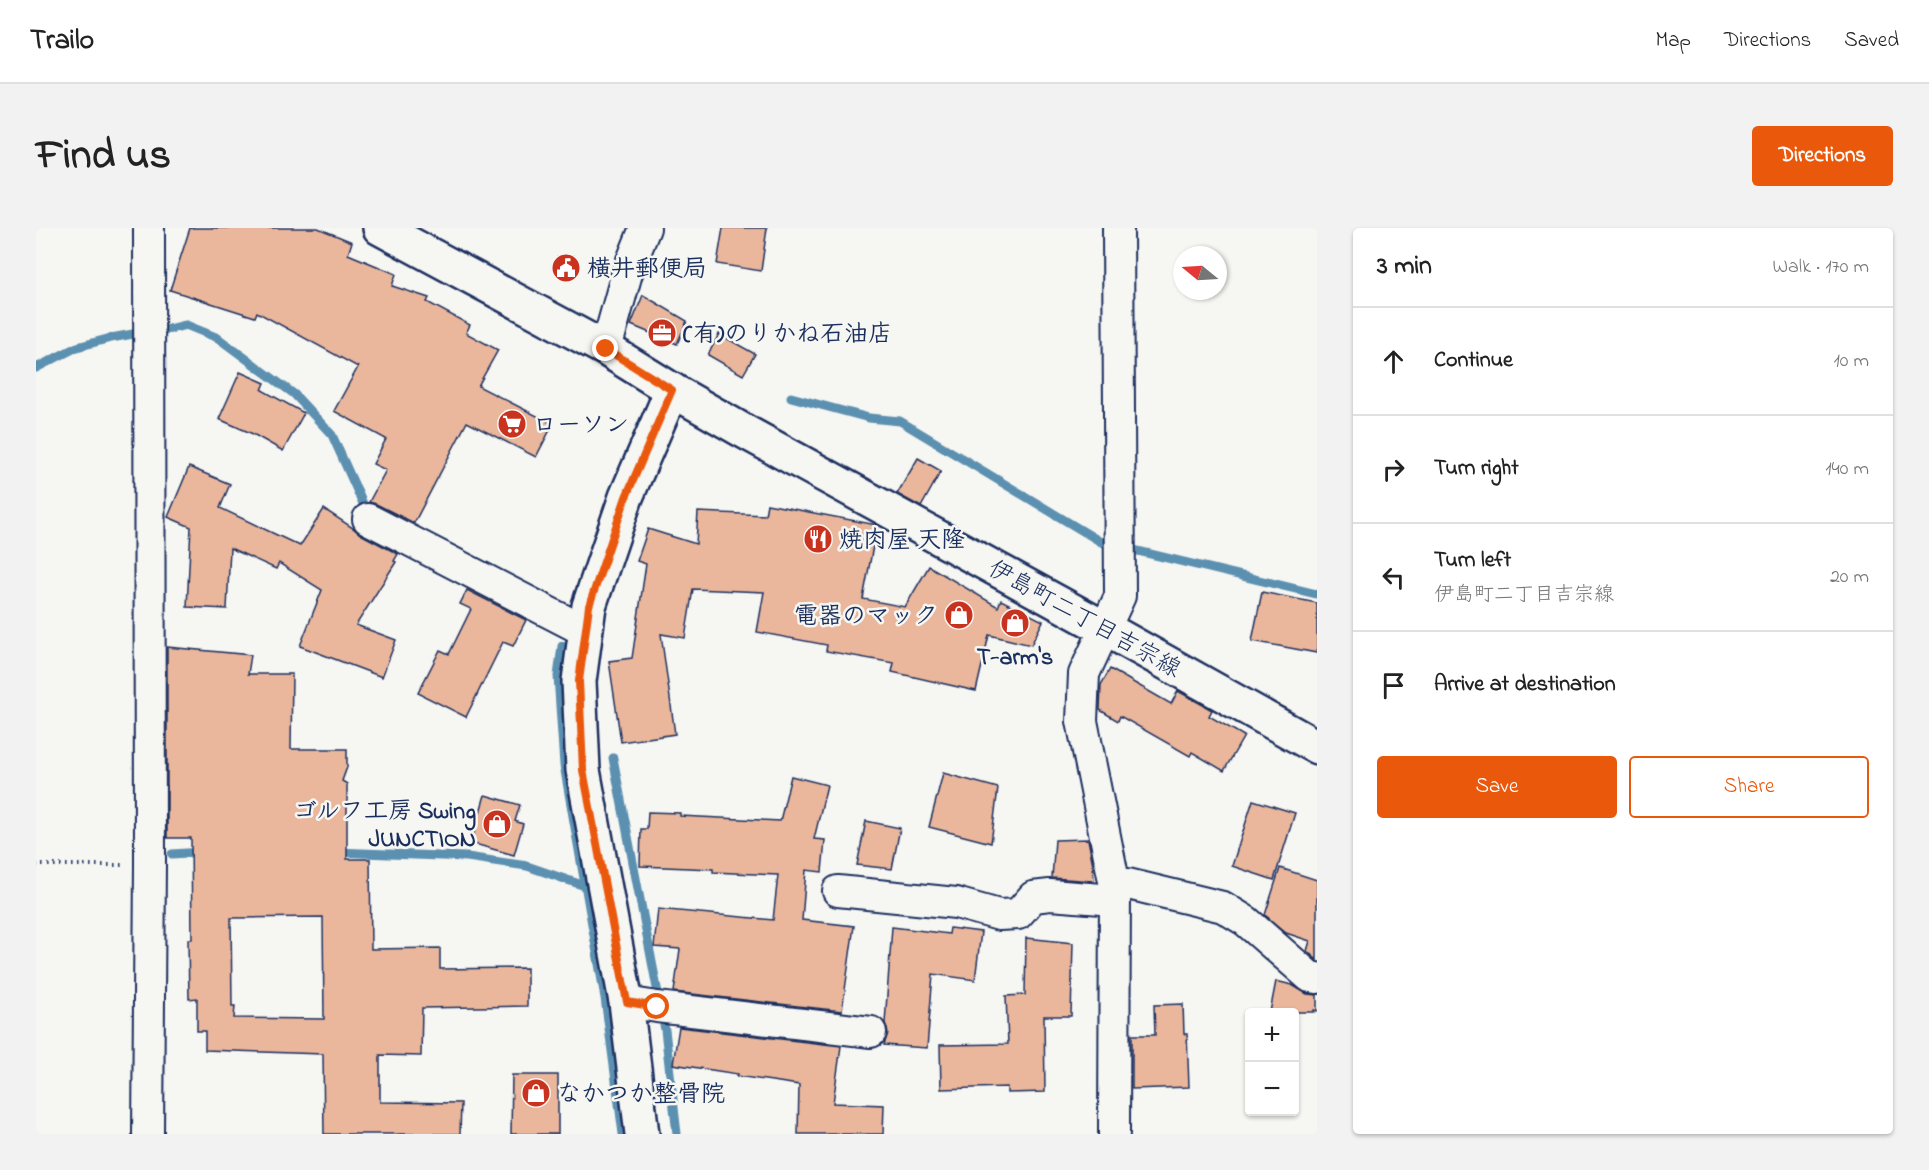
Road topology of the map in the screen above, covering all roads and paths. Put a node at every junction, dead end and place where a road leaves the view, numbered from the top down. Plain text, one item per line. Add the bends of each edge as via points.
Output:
1 (149, 228) edge
2 (380, 228) edge
3 (645, 228) edge
4 (1118, 228) edge
5 (606, 349) junction
6 (672, 390) junction
7 (368, 519) dead end
8 (1106, 629) junction
9 (585, 632) junction
10 (1317, 747) edge
11 (150, 864) junction
12 (36, 866) edge
13 (1120, 889) junction
14 (838, 891) dead end
15 (1317, 978) edge
16 (650, 1006) junction
17 (872, 1032) dead end
18 (148, 1134) edge
19 (642, 1134) edge
20 (1114, 1134) edge

1 - 11 street
2 - 5 street, 伊島町二丁目吉宗線
3 - 5 street via 627,273
4 - 8 street via 1120,596
5 - 6 street, 伊島町二丁目吉宗線
6 - 8 street, 伊島町二丁目吉宗線
6 - 9 street via 626,497 589,606
7 - 9 street
8 - 10 street, 伊島町二丁目吉宗線
8 - 13 street via 1084,674 1082,721
9 - 16 street via 579,681 583,770
11 - 12 path
11 - 18 street
13 - 14 street via 1033,897 1018,914 999,915 956,903
13 - 15 street via 1223,907 1246,921 1310,977
13 - 20 street
16 - 17 street
16 - 19 street

